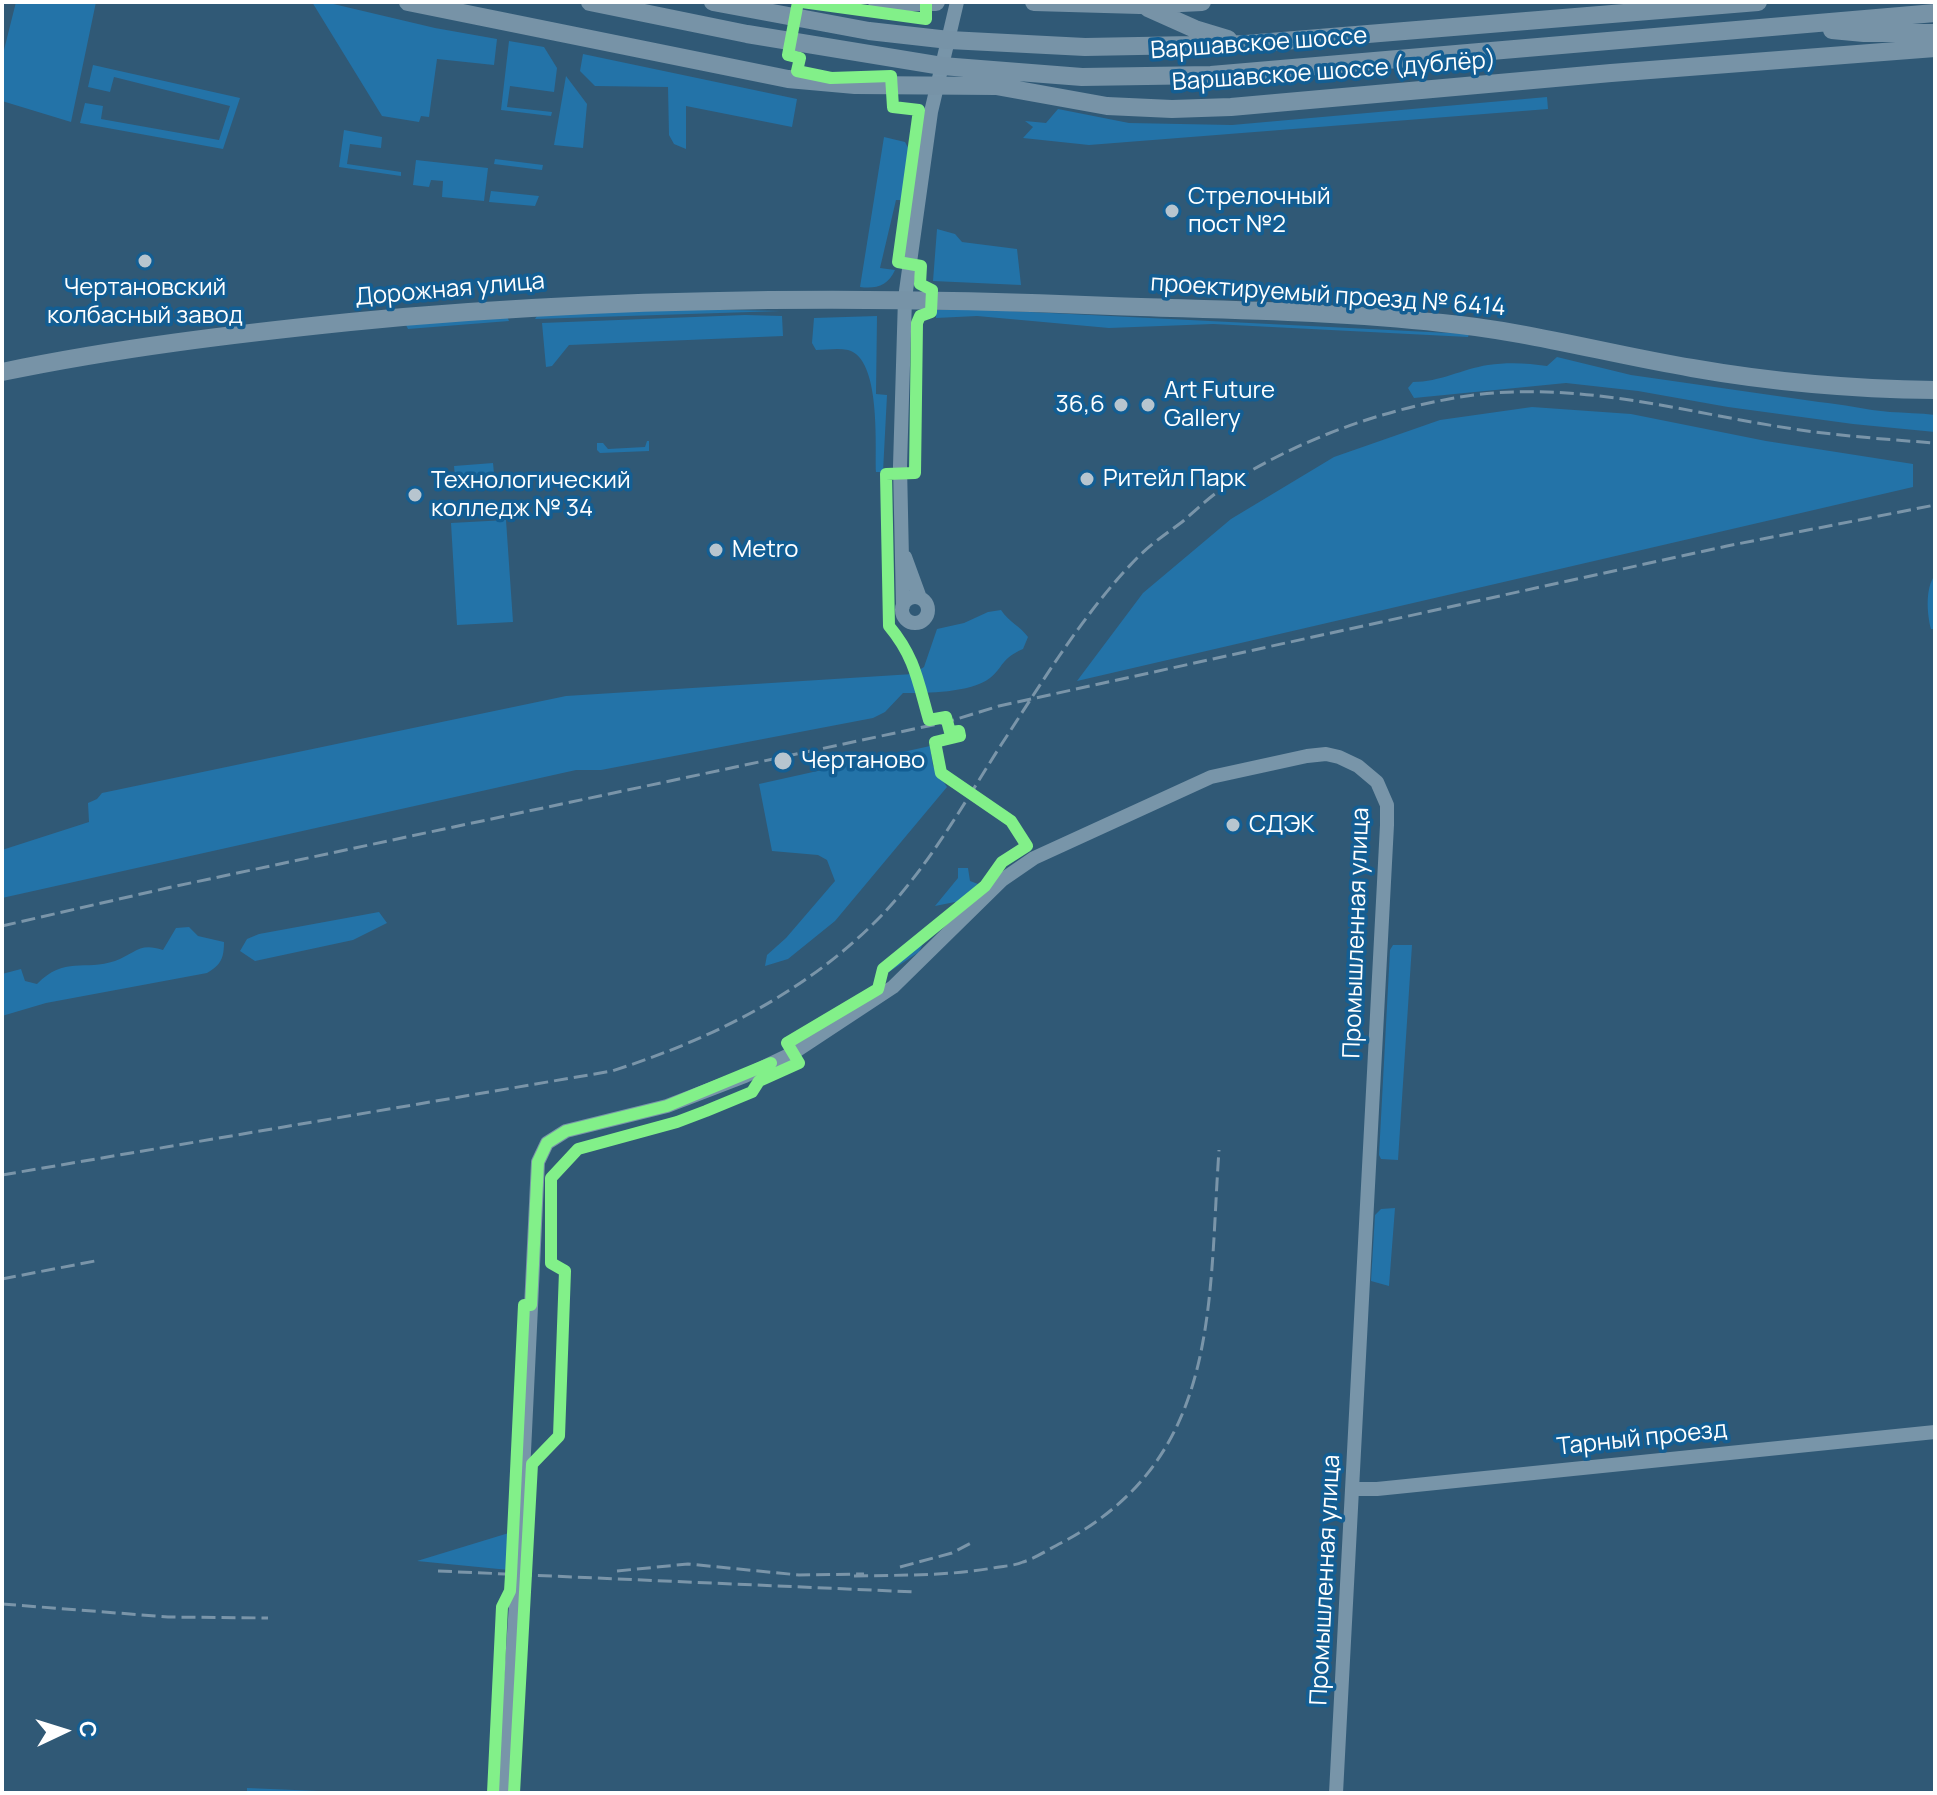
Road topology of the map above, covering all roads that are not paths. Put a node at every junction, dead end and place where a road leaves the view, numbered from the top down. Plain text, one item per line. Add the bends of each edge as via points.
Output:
1 (408, 2) edge
2 (447, 2) edge
3 (590, 2) edge
4 (713, 2) edge
5 (877, 2) edge
6 (936, 2) edge
7 (957, 2) edge
8 (1034, 2) edge
9 (1202, 2) edge
10 (1758, 2) edge
11 (1140, 5) junction
12 (1700, 5) edge
13 (1935, 13) edge
14 (505, 21) junction
15 (1794, 25) junction
16 (1935, 33) edge
17 (949, 40) junction
18 (1246, 44) junction
19 (1935, 48) edge
20 (940, 75) junction
21 (905, 298) junction
22 (2, 372) edge
23 (1935, 390) edge
24 (901, 547) junction
25 (920, 598) junction
26 (903, 606) junction
27 (1935, 1432) edge
28 (1353, 1489) junction
29 (503, 1793) edge
30 (1336, 1793) edge

1 - 14 main road, Варшавское шоссе (дублёр)
2 - 14 main road
3 - 20 main road, Варшавское шоссе
4 - 17 main road, Варшавское шоссе
5 - 6 main road
7 - 17 street
8 - 11 main road
9 - 11 main road
10 - 12 main road, Варшавское шоссе
11 - 18 main road
12 - 18 main road, Варшавское шоссе
13 - 15 main road, Варшавское шоссе
14 - 20 main road, Варшавское шоссе (дублёр) via 788,79 855,85
15 - 16 main road via 1864,33
15 - 20 main road, Варшавское шоссе via 1211,75
17 - 18 main road, Варшавское шоссе via 1085,47
17 - 20 street
19 - 20 main road, Варшавское шоссе (дублёр) via 1172,109 1107,106
20 - 21 street
21 - 22 main road, Дорожная улица via 621,301 402,317 197,340
21 - 23 main road, проектируемый проезд № 6414 via 1439,322 1751,377
21 - 24 street
24 - 25 street
24 - 26 street
25 - 26 street via 908,599
25 - 26 street via 927,608 920,622 908,621
27 - 28 street, Тарный проезд
28 - 29 street, Промышленная улица via 1387,805 1377,782 1349,761 1326,754 1211,777 1034,858 1002,880 893,987 793,1053 667,1106 566,1131 547,1143 538,1162
28 - 30 street, Промышленная улица

